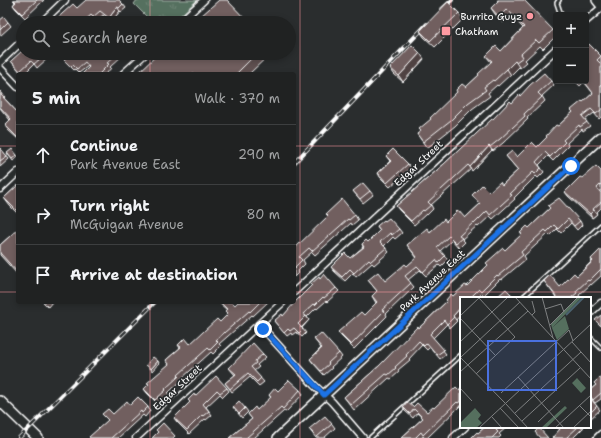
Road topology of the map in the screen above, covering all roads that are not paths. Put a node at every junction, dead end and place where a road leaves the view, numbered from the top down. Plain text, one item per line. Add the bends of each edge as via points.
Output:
1 (65, 0) edge
2 (204, 0) edge
3 (559, 0) edge
4 (597, 0) edge
5 (601, 6) edge
6 (560, 12) edge
7 (48, 16) edge
8 (187, 16) edge
9 (589, 19) edge
10 (16, 47) edge
11 (553, 52) edge
12 (138, 60) edge
13 (0, 62) edge
14 (0, 68) edge
15 (125, 72) edge
16 (16, 85) edge
17 (601, 137) edge
18 (16, 174) edge
19 (0, 189) edge
20 (601, 225) edge
21 (296, 290) edge
22 (523, 297) edge
23 (601, 302) edge
24 (281, 304) edge
25 (591, 312) edge
26 (259, 324) junction
27 (591, 338) edge
28 (601, 348) edge
29 (460, 356) edge
30 (324, 395) junction
31 (0, 400) edge
32 (464, 428) edge
33 (601, 434) edge
34 (38, 438) edge
35 (136, 438) edge
36 (278, 438) edge
37 (363, 438) edge
38 (370, 438) edge
39 (453, 438) edge
40 (597, 438) edge

1 - 7 street
2 - 8 street
3 - 6 lane
4 - 5 main road
5 - 9 street
10 - 13 street
11 - 21 street, Edgar Street
12 - 15 street
14 - 16 street
17 - 30 main road, Park Avenue East
18 - 19 street
20 - 22 lane
23 - 25 street
24 - 26 street, Edgar Street
26 - 30 street
26 - 35 street, Edgar Street
27 - 28 lane
29 - 38 lane
30 - 36 main road, Park Avenue East
30 - 37 street
31 - 34 main road
32 - 39 street
33 - 40 street

